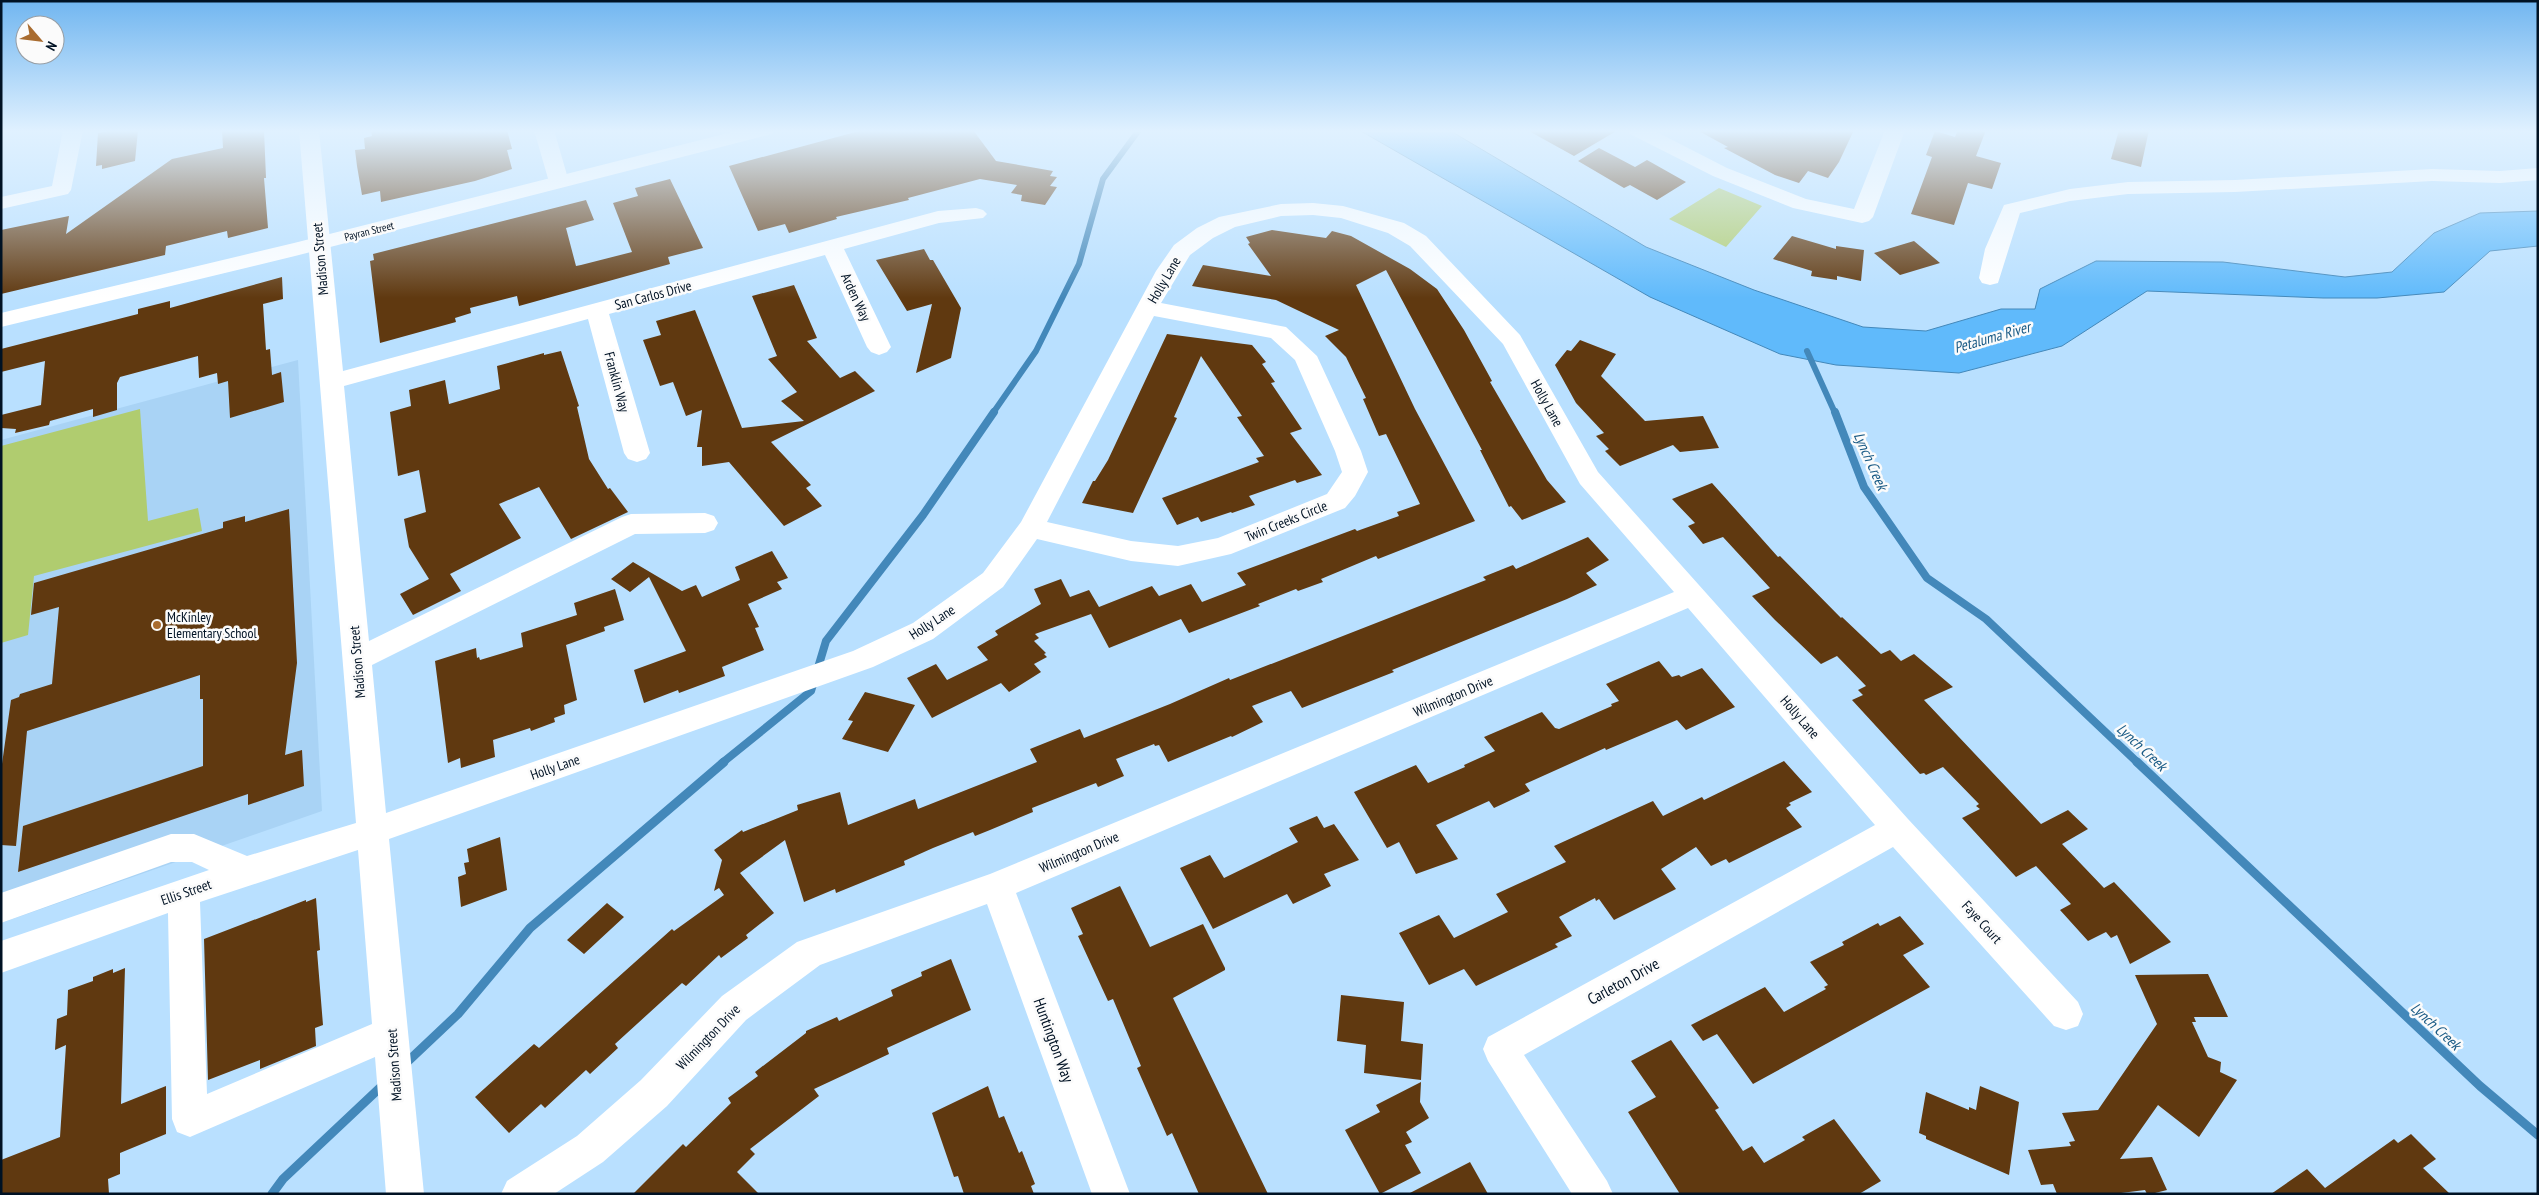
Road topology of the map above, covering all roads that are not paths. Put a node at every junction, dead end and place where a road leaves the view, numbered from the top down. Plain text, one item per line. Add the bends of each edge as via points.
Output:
1 (62, 186) edge
2 (314, 186) edge
3 (544, 186) edge
4 (1754, 186) edge
5 (1874, 186) edge
6 (2240, 186) edge
7 (1, 203) edge
8 (976, 214) dead end
9 (319, 243) junction
10 (832, 246) junction
11 (1990, 278) dead end
12 (1148, 308) junction
13 (597, 310) junction
14 (1, 320) edge
15 (879, 347) dead end
16 (331, 382) junction
17 (637, 453) dead end
18 (705, 523) dead end
19 (1031, 528) junction
20 (1693, 595) junction
21 (356, 660) junction
22 (1897, 829) junction
23 (372, 832) junction
24 (246, 871) junction
25 (997, 886) junction
26 (184, 893) junction
27 (1, 908) edge
28 (1, 957) edge
29 (2066, 1014) dead end
30 (392, 1040) junction
31 (405, 1194) edge
32 (520, 1194) edge
33 (1111, 1194) edge
34 (1594, 1194) edge

1 - 7 street via 61,190
2 - 9 street, Madison Street
3 - 9 street, Payran Street
4 - 5 street via 1800,204 1862,217
6 - 11 street via 2128,188 2070,195 2011,209 1996,249
8 - 10 street, San Carlos Drive via 938,217
9 - 14 street, Payran Street
9 - 16 street, Madison Street
10 - 13 street, San Carlos Drive
10 - 15 street, Arden Way
12 - 19 street, Holly Lane
12 - 19 street, Twin Creeks Circle via 1278,332 1291,342 1305,356 1355,472 1336,501 1222,547 1195,554 1178,556 1132,551
12 - 20 street, Holly Lane via 1182,250 1227,222 1281,210 1313,209 1371,219 1396,228 1418,241 1512,340 1589,478
13 - 16 street, San Carlos Drive
13 - 17 street, Franklin Way
16 - 21 street, Madison Street
18 - 21 street via 631,524
19 - 23 street, Holly Lane via 993,580 923,631 863,658
20 - 22 street, Holly Lane
20 - 25 street, Wilmington Drive
21 - 23 street, Madison Street
22 - 29 street, Faye Court
22 - 34 street, Carleton Drive via 1500,1049
23 - 24 street, Ellis Street
23 - 30 street, Madison Street
24 - 26 street, Ellis Street
24 - 27 street via 194,848 171,848
25 - 32 street, Wilmington Drive via 809,953 734,1008 654,1093 590,1149
25 - 33 street, Huntington Way
26 - 28 street, Ellis Street
26 - 30 street via 190,1119
30 - 31 street, Madison Street

